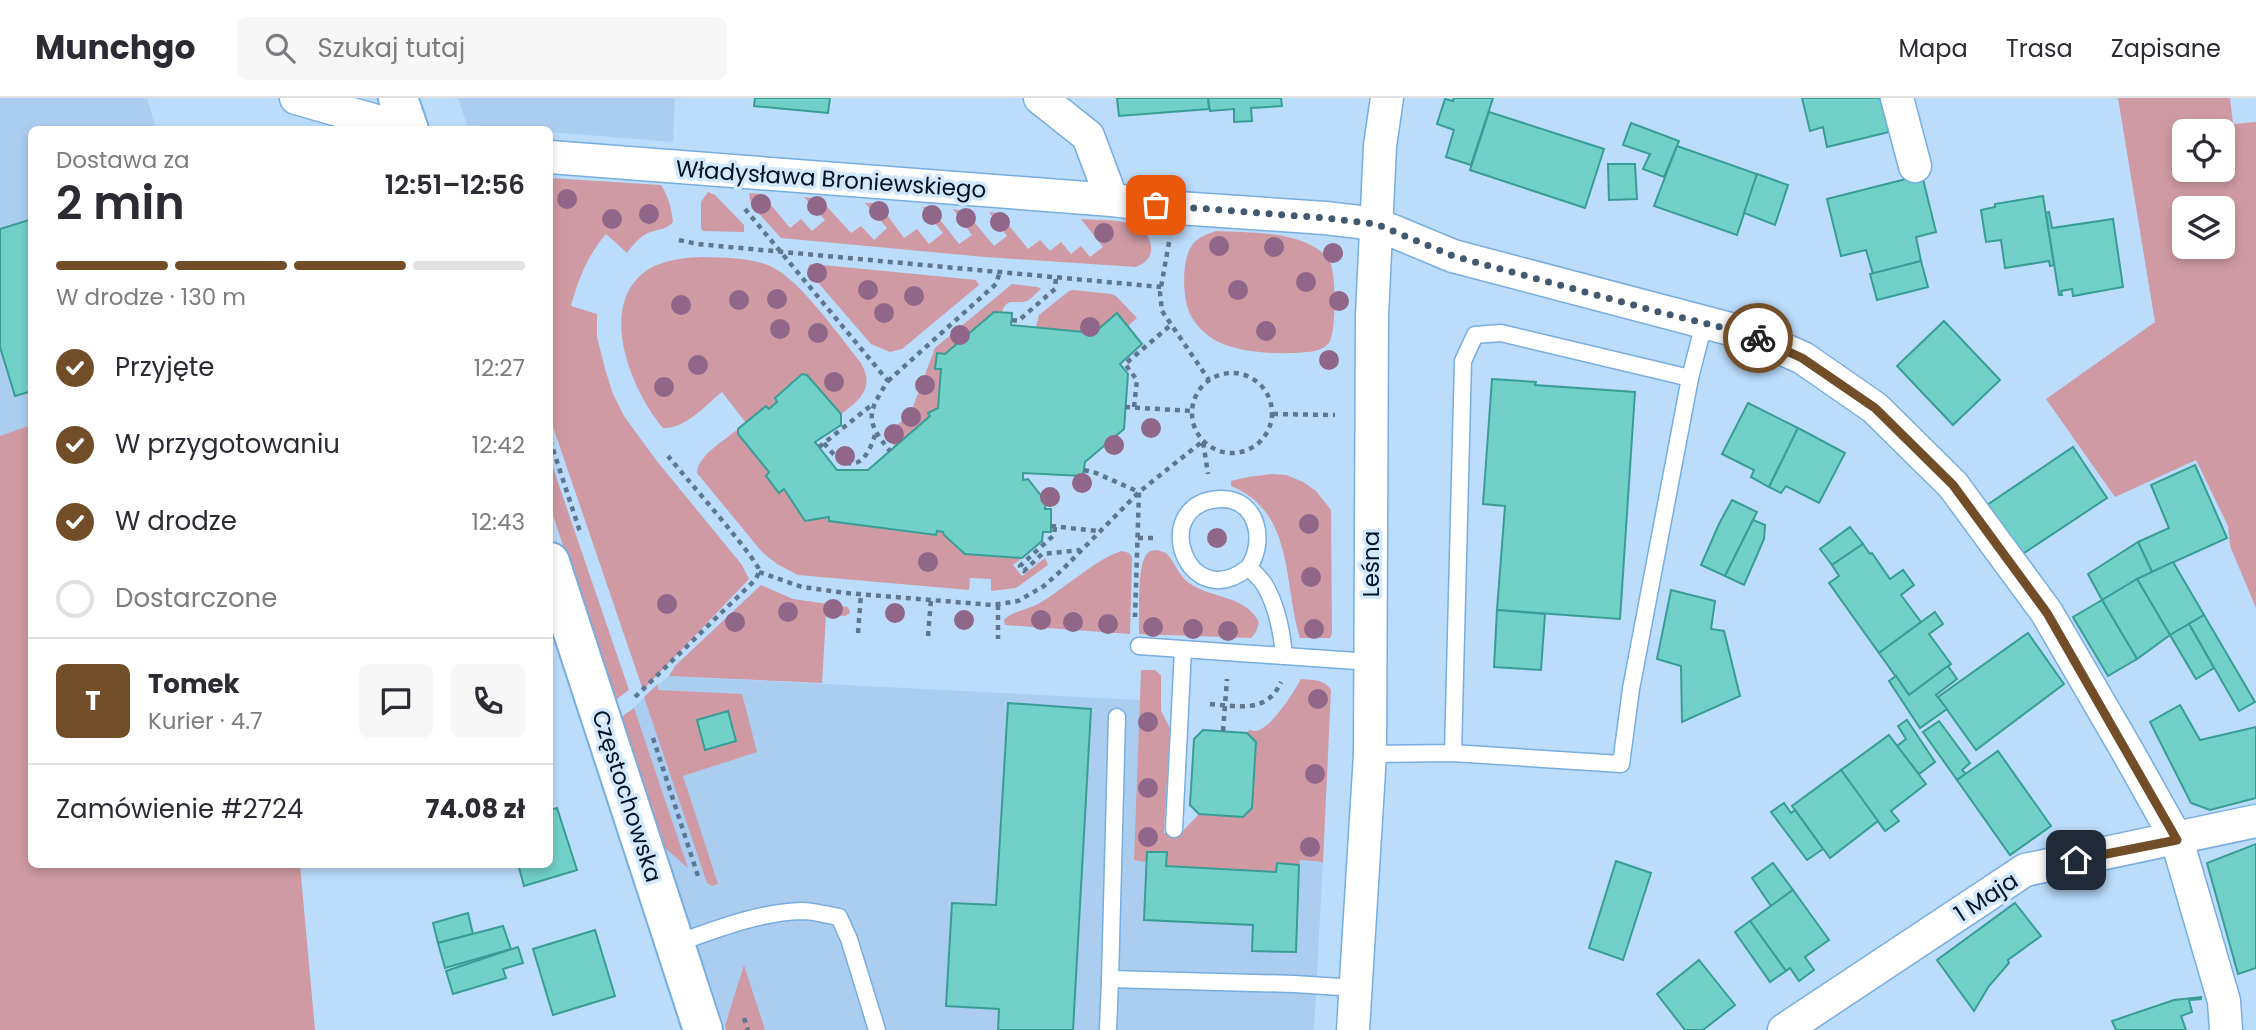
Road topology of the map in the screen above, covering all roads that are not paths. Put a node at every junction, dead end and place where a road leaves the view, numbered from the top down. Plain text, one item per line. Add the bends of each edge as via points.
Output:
1 (296, 98) edge
2 (398, 98) edge
3 (1040, 98) edge
4 (1387, 98) edge
5 (1897, 98) edge
6 (387, 126) edge
7 (408, 126) edge
8 (553, 157) edge
9 (1915, 166) dead end
10 (1112, 200) junction
11 (1376, 224) junction
12 (1704, 323) junction
13 (1690, 378) junction
14 (1249, 567) junction
15 (553, 571) edge
16 (1139, 646) dead end
17 (1183, 650) junction
18 (1284, 656) junction
19 (1371, 662) junction
20 (1116, 717) dead end
21 (1453, 753) junction
22 (1370, 754) junction
23 (2256, 821) edge
24 (1174, 830) dead end
25 (2177, 840) junction
26 (675, 944) junction
27 (1110, 979) junction
28 (1356, 988) junction
29 (704, 1030) edge
30 (877, 1030) edge
31 (1108, 1030) edge
32 (1353, 1030) edge
33 (1784, 1030) edge
34 (2226, 1030) edge

1 - 6 street
2 - 7 street
3 - 10 street via 1088,136
4 - 11 street, Leśna
5 - 9 street
8 - 10 street, Władysława Broniewskiego
10 - 11 street, Władysława Broniewskiego
11 - 12 street, Władysława Broniewskiego via 1453,256
11 - 19 street, Leśna
12 - 13 lane
12 - 25 street, Władysława Broniewskiego via 1749,334 1802,358 1875,408 1953,485 2047,613
13 - 21 lane via 1621,764
13 - 21 lane via 1501,333 1475,335 1463,361
14 - 14 lane via 1259,536 1254,520 1240,505 1214,500 1198,506 1184,521 1181,548 1198,573 1224,579
14 - 18 lane via 1264,584 1274,607
15 - 26 street, Częstochowska
16 - 17 lane
17 - 18 lane
17 - 24 lane
18 - 19 lane
19 - 22 street, Leśna
20 - 27 lane
21 - 22 lane
22 - 28 street, Leśna
23 - 25 street, 1 Maja
25 - 33 street, 1 Maja via 2025,870
25 - 34 street, Władysława Broniewskiego via 2224,1001
26 - 29 street, Częstochowska
26 - 30 lane via 776,914 803,911 839,917
27 - 28 lane
27 - 31 lane
28 - 32 street, Leśna

